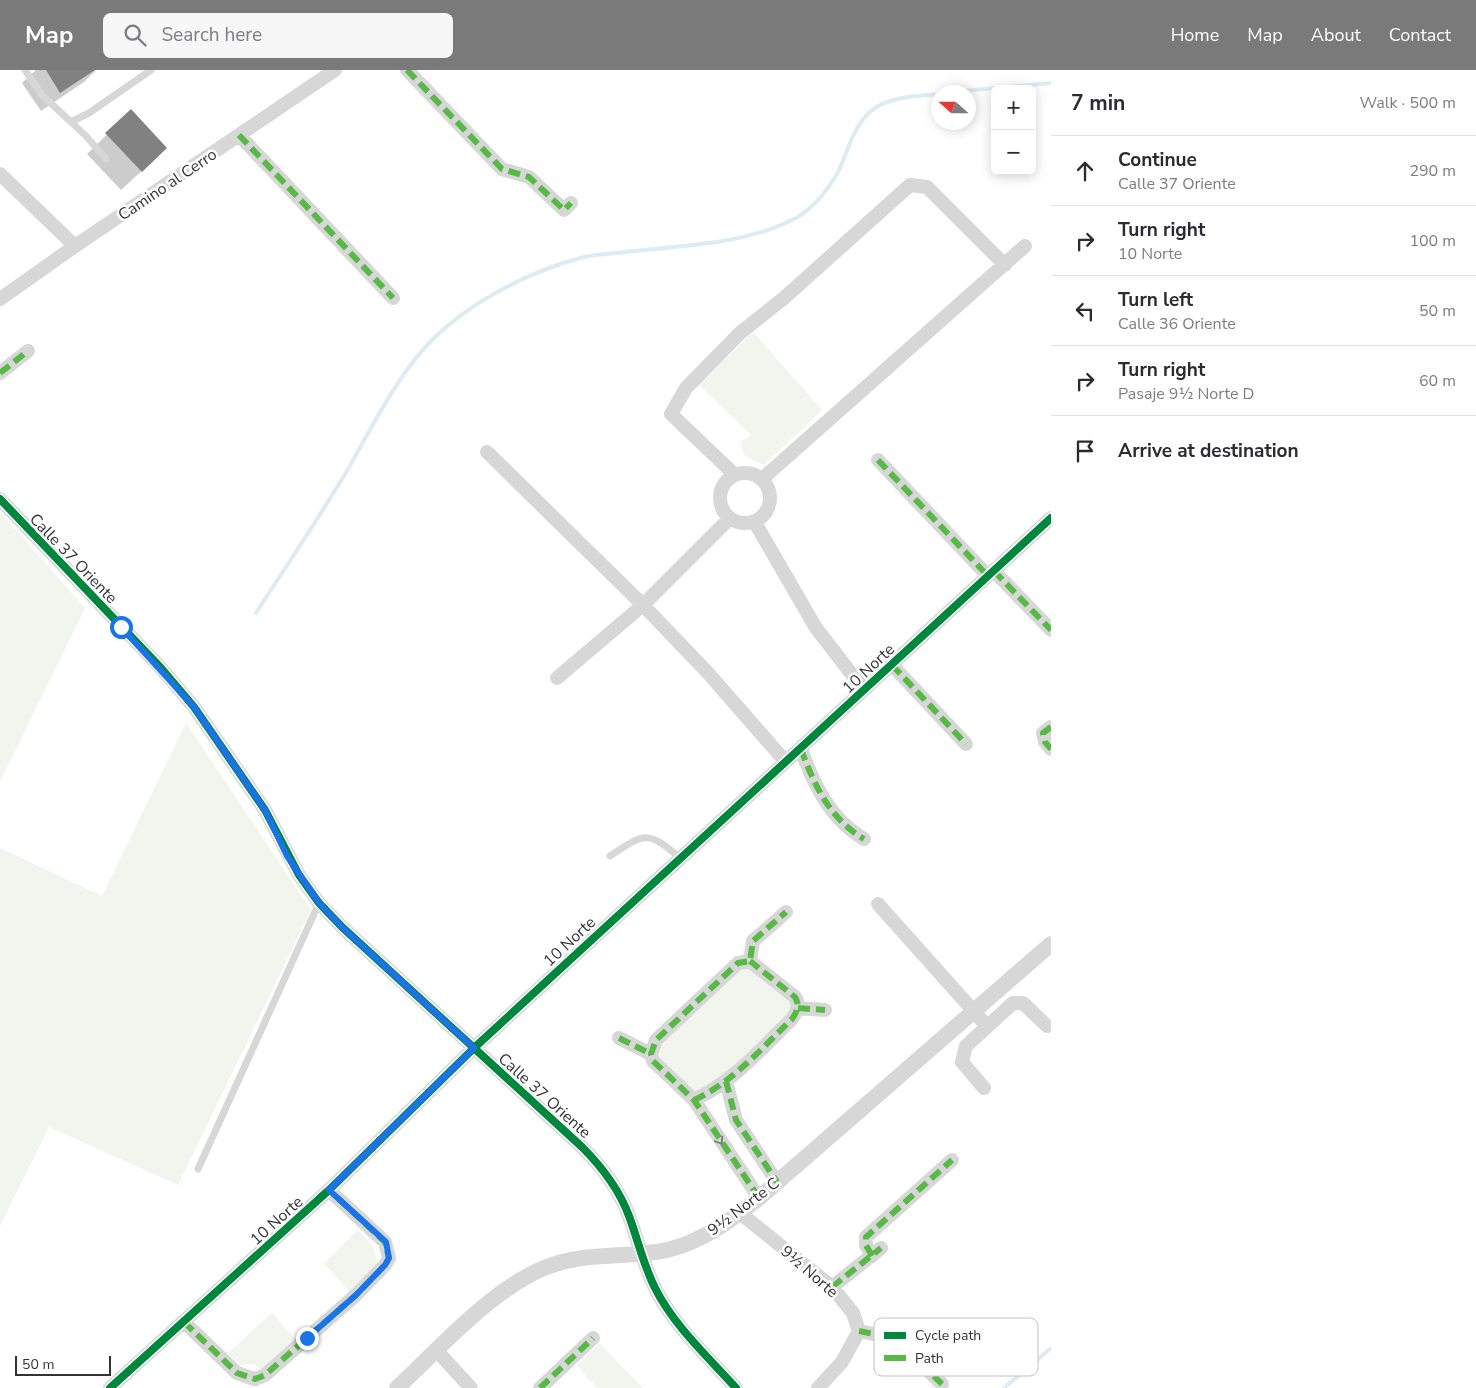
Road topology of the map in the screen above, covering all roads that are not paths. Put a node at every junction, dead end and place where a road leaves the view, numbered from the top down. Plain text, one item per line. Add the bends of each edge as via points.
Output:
1 (25, 70) edge
2 (151, 70) edge
3 (335, 70) edge
4 (407, 70) edge
5 (70, 122) junction
6 (239, 135) junction
7 (106, 159) dead end
8 (0, 174) edge
9 (6, 189) edge
10 (571, 203) dead end
11 (75, 246) junction
12 (1025, 246) dead end
13 (1005, 265) junction
14 (393, 298) dead end
15 (0, 299) edge
16 (28, 351) dead end
17 (0, 373) edge
18 (487, 452) dead end
19 (878, 460) dead end
20 (734, 475) junction
21 (762, 479) junction
22 (0, 499) edge
23 (730, 518) junction
24 (1051, 518) edge
25 (754, 521) junction
26 (991, 574) junction
27 (643, 605) junction
28 (1051, 630) edge
29 (892, 665) junction
30 (557, 678) dead end
31 (864, 690) junction
32 (1051, 728) edge
33 (966, 744) dead end
34 (801, 748) junction
35 (1051, 749) edge
36 (785, 761) junction
37 (864, 839) dead end
38 (610, 856) dead end
39 (680, 858) junction
40 (319, 903) junction
41 (878, 904) dead end
42 (786, 912) dead end
43 (1051, 944) edge
44 (750, 961) junction
45 (798, 1008) junction
46 (825, 1010) dead end
47 (974, 1012) junction
48 (988, 1026) junction
49 (1047, 1026) dead end
50 (619, 1038) dead end
51 (474, 1048) junction
52 (651, 1054) junction
53 (726, 1081) junction
54 (984, 1088) dead end
55 (694, 1100) junction
56 (952, 1160) dead end
57 (198, 1169) dead end
58 (777, 1182) junction
59 (329, 1190) junction
60 (759, 1198) junction
61 (740, 1213) junction
62 (639, 1252) junction
63 (832, 1287) junction
64 (184, 1322) junction
65 (859, 1331) junction
66 (874, 1334) edge
67 (593, 1338) dead end
68 (437, 1351) junction
69 (934, 1376) edge
70 (942, 1384) dead end
71 (110, 1388) edge
72 (397, 1388) edge
73 (471, 1388) edge
74 (540, 1388) edge
75 (736, 1388) edge
76 (818, 1388) edge

1 - 5 lane via 42,95
2 - 5 lane
3 - 6 street, Camino al Cerro
4 - 10 street via 502,169 529,177 564,210
5 - 7 lane
6 - 11 street, Camino al Cerro
6 - 14 street
8 - 9 street
9 - 11 street
11 - 15 street, Camino al Cerro
12 - 13 street
13 - 20 street via 927,187 910,185 740,333 686,388 671,414
13 - 21 street
16 - 17 street
18 - 27 street
19 - 26 street
20 - 21 street via 749,473
20 - 23 street via 722,487 720,495 724,512
21 - 25 street via 770,497 763,515
22 - 40 street, Calle 37 Oriente via 194,707 265,810 287,856
23 - 25 street via 744,523
23 - 27 street
24 - 26 street, 10 Norte
25 - 31 street via 816,628
26 - 28 street
26 - 29 street, 10 Norte
27 - 30 street
27 - 36 street
29 - 31 street, 10 Norte
29 - 33 street
31 - 34 street, 10 Norte
32 - 35 street via 1043,732
34 - 36 street, 10 Norte
34 - 37 street via 818,793 841,823
36 - 39 street, 10 Norte
38 - 39 lane via 639,837 647,837
39 - 51 street, 10 Norte
40 - 51 street, Calle 37 Oriente
40 - 57 lane
41 - 47 street
42 - 44 street via 753,941
43 - 47 street, 9½ Norte C
44 - 45 street via 795,997
44 - 52 street via 738,963 662,1033
45 - 46 street
45 - 53 street via 792,1019
47 - 48 street
47 - 58 street, 9½ Norte C
48 - 49 street via 1018,1001
48 - 54 street via 966,1046 962,1062
50 - 52 street
51 - 59 street, 10 Norte
51 - 62 street, Calle 37 Oriente via 604,1171 629,1216
52 - 55 street via 653,1061
53 - 55 street
53 - 58 street via 736,1120
55 -> 60 street
56 - 63 street via 866,1237 866,1245 877,1252
58 - 60 street, 9½ Norte C
59 - 64 street, 10 Norte
59 - 64 street via 386,1242 389,1258 356,1295 265,1376 255,1379 230,1367
60 - 61 street, 9½ Norte C
61 - 62 street, 9½ Norte C via 690,1242 667,1250
61 - 63 street, 9½ Norte
62 - 68 street, 9½ Norte C via 576,1258 528,1276 498,1295
62 - 75 street, Calle 37 Oriente via 655,1289 673,1316
63 - 65 street, 9½ Norte via 854,1312
64 - 71 street, 10 Norte
65 - 66 street
65 - 76 street via 842,1362
67 - 74 street
68 - 72 street, 9½ Norte C
68 - 73 street
69 - 70 street

